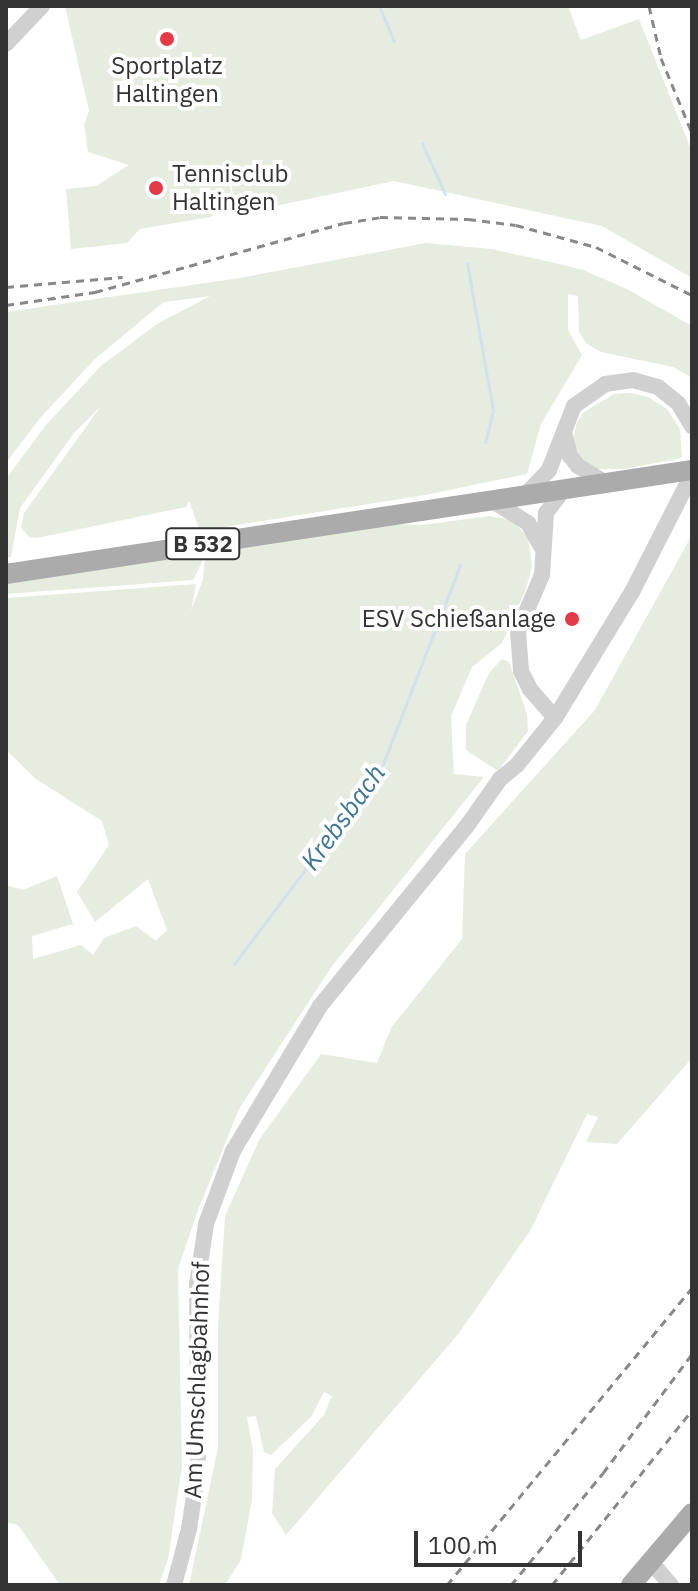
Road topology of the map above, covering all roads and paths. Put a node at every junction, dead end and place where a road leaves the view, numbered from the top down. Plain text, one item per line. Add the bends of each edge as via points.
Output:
1 (42, 6) edge
2 (6, 44) edge
3 (692, 426) edge
4 (564, 431) junction
5 (692, 472) edge
6 (606, 483) junction
7 (564, 489) junction
8 (525, 495) junction
9 (491, 500) junction
10 (542, 547) junction
11 (6, 574) edge
12 (555, 718) junction
13 (692, 1513) edge
14 (651, 1562) junction
15 (174, 1585) edge
16 (631, 1585) edge
17 (671, 1585) edge

1 - 2 street
3 - 4 street via 678,403 658,387 619,380 581,398
4 - 6 street via 578,466
4 - 8 street via 549,470
5 - 6 main road, B 532
5 - 12 street, Am Umschlagbahnhof via 632,592
6 - 7 main road, B 532
7 - 8 main road, B 532
7 - 10 street via 546,513
8 - 9 main road, B 532
9 - 10 street via 528,523
9 - 11 main road, B 532
10 - 12 street via 542,575 524,611 518,648 530,689
12 - 15 street, Am Umschlagbahnhof via 500,779 320,1006 249,1119 215,1195 197,1285 198,1469
13 - 14 main road
14 - 16 main road
14 - 17 street

